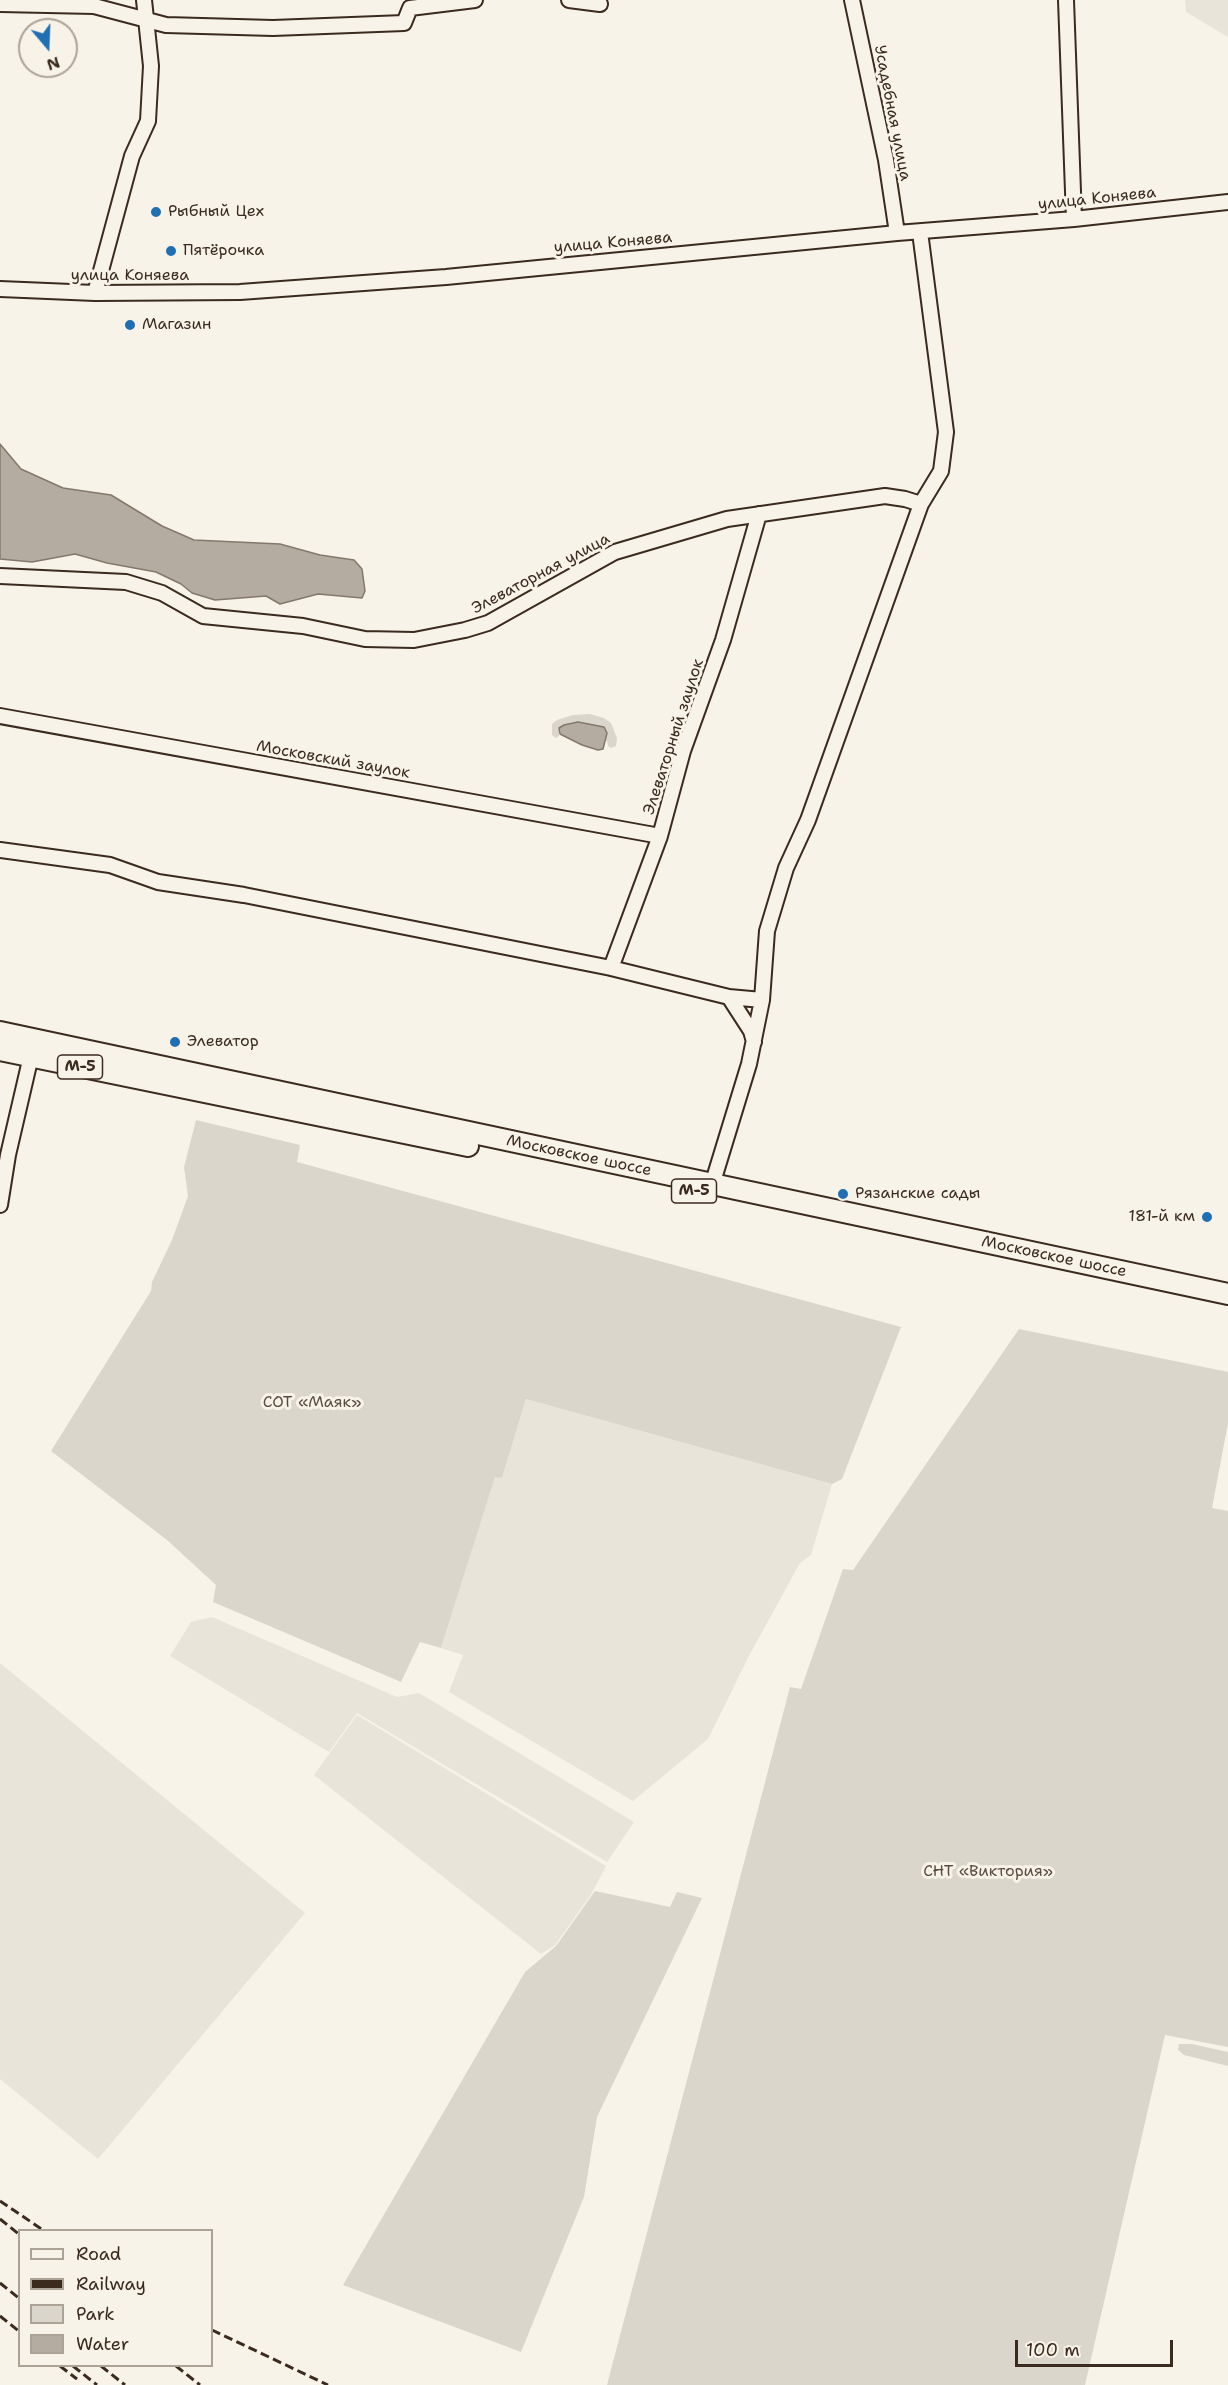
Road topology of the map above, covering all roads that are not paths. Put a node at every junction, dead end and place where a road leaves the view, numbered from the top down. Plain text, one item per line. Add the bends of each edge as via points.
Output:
1 (144, 0) edge
2 (475, 0) edge
3 (570, 0) edge
4 (852, 0) edge
5 (1066, 0) edge
6 (0, 4) edge
7 (410, 4) edge
8 (600, 4) dead end
9 (147, 20) junction
10 (1228, 202) edge
11 (1074, 219) junction
12 (920, 232) junction
13 (897, 233) junction
14 (0, 289) edge
15 (95, 293) junction
16 (921, 504) junction
17 (759, 514) junction
18 (0, 576) edge
19 (0, 716) edge
20 (660, 836) junction
21 (0, 850) edge
22 (611, 968) junction
23 (729, 997) junction
24 (762, 1000) junction
25 (0, 1032) edge
26 (754, 1043) junction
27 (0, 1050) edge
28 (32, 1056) junction
29 (712, 1185) junction
30 (0, 1205) edge
31 (1228, 1294) edge
32 (1228, 1304) edge

1 - 9 street
2 - 7 street
3 - 8 street
4 - 13 street, Усадебная улица via 886,160
5 - 11 street
6 - 9 street via 94,6
7 - 9 street via 404,23 273,28 166,25
9 - 15 street via 151,66 148,121 132,156
10 - 11 street, улица Коняева
11 - 12 street, улица Коняева
12 - 13 street, улица Коняева
12 - 16 street via 946,432 941,471
13 - 15 street, улица Коняева via 435,278 240,292
14 - 15 street, улица Коняева
16 - 17 street, Элеваторная улица via 885,496
16 - 24 street via 808,820 786,868 767,931
17 - 18 street, Элеваторная улица via 728,519 615,552 488,623 414,640 365,639 303,626 202,616 162,593 126,582
17 - 20 street, Элеваторный заулок
19 - 20 street, Московский заулок
20 - 22 street, Элеваторный заулок
21 - 22 street via 110,866 158,882 244,895
22 - 23 street
23 - 24 street
23 - 26 street via 751,1031
24 - 26 street
25 - 29 highway, Московское шоссе / М-5
26 - 29 street
27 - 28 highway, Московское шоссе / М-5
28 - 30 street
28 - 32 highway, Московское шоссе / М-5
29 - 31 highway, Московское шоссе / М-5

